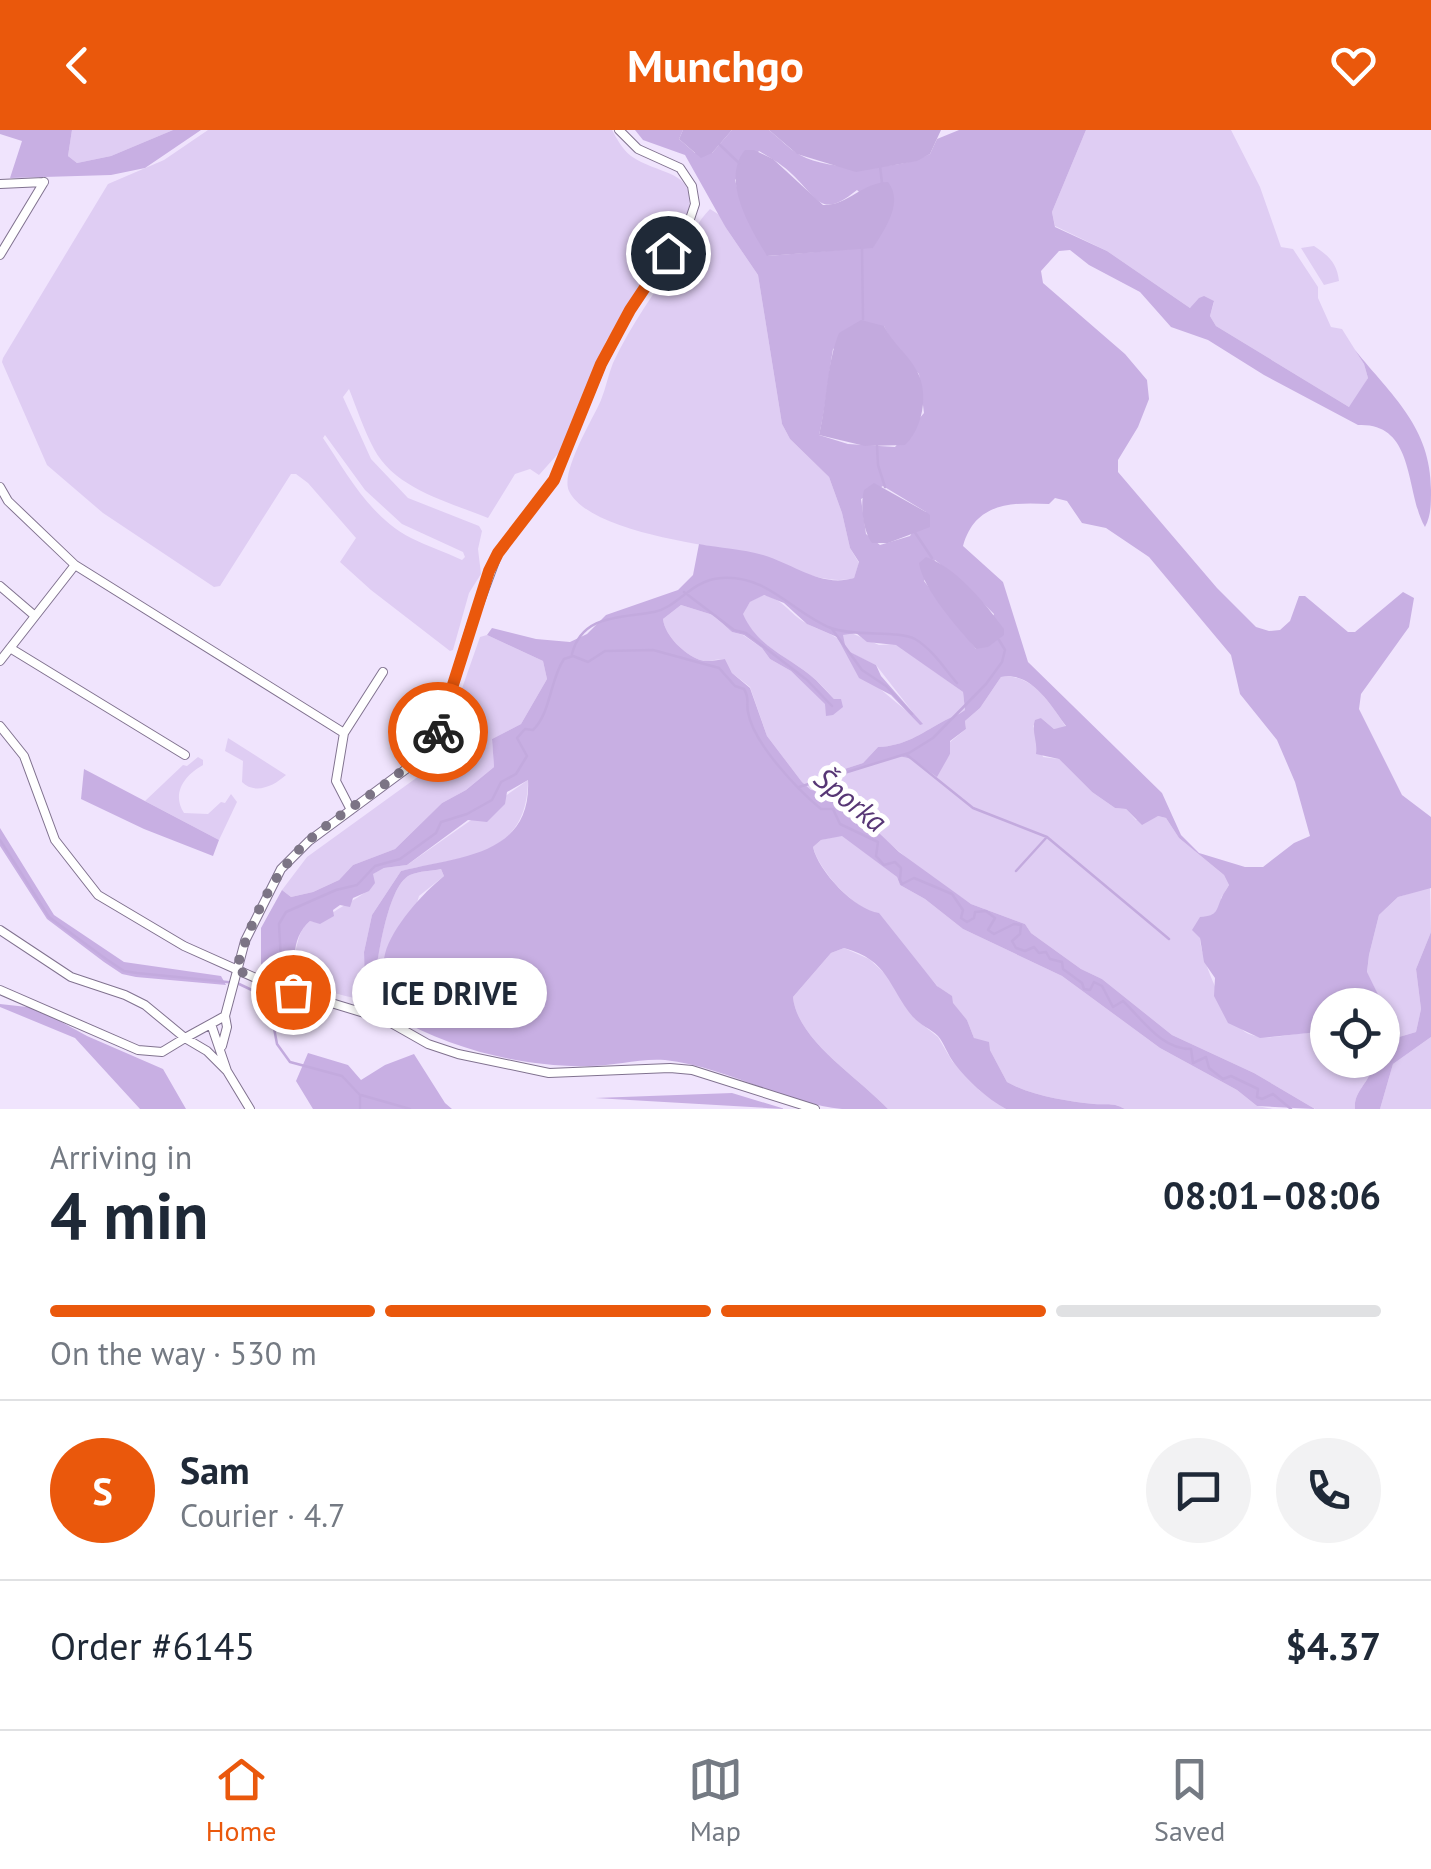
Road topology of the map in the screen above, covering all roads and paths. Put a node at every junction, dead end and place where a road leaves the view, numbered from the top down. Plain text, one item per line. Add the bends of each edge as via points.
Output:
1 (619, 130) edge
2 (0, 184) edge
3 (0, 255) edge
4 (0, 488) edge
5 (6, 497) junction
6 (0, 508) edge
7 (74, 565) junction
8 (0, 586) edge
9 (35, 616) junction
10 (10, 648) junction
11 (0, 661) edge
12 (382, 672) dead end
13 (0, 726) edge
14 (344, 733) junction
15 (185, 756) dead end
16 (351, 810) junction
17 (0, 930) edge
18 (234, 978) junction
19 (0, 990) edge
20 (226, 1016) junction
21 (212, 1024) junction
22 (186, 1038) junction
23 (221, 1048) junction
24 (228, 1071) junction
25 (250, 1109) edge
26 (816, 1109) edge

1 - 16 street via 638,149 680,168 695,204 688,225 601,364 554,480 489,571 438,733 413,764
2 - 3 street via 44,182
4 - 5 street
5 - 6 street
5 - 7 street
7 - 9 street
7 - 14 street
8 - 9 street
9 - 10 street
10 - 11 street
10 - 15 street
12 - 14 street
13 - 18 street via 24,756 55,840 98,895
14 - 16 street via 336,782
16 - 18 street via 281,869
17 - 22 street via 71,978 145,1005
18 - 20 street
18 - 26 street via 384,1020 428,1044 498,1064 550,1073 692,1070
19 - 22 street via 138,1050 162,1052
20 - 21 street
20 - 23 street
21 - 22 street
21 - 23 street
22 - 24 street
23 - 24 street
24 - 25 street

